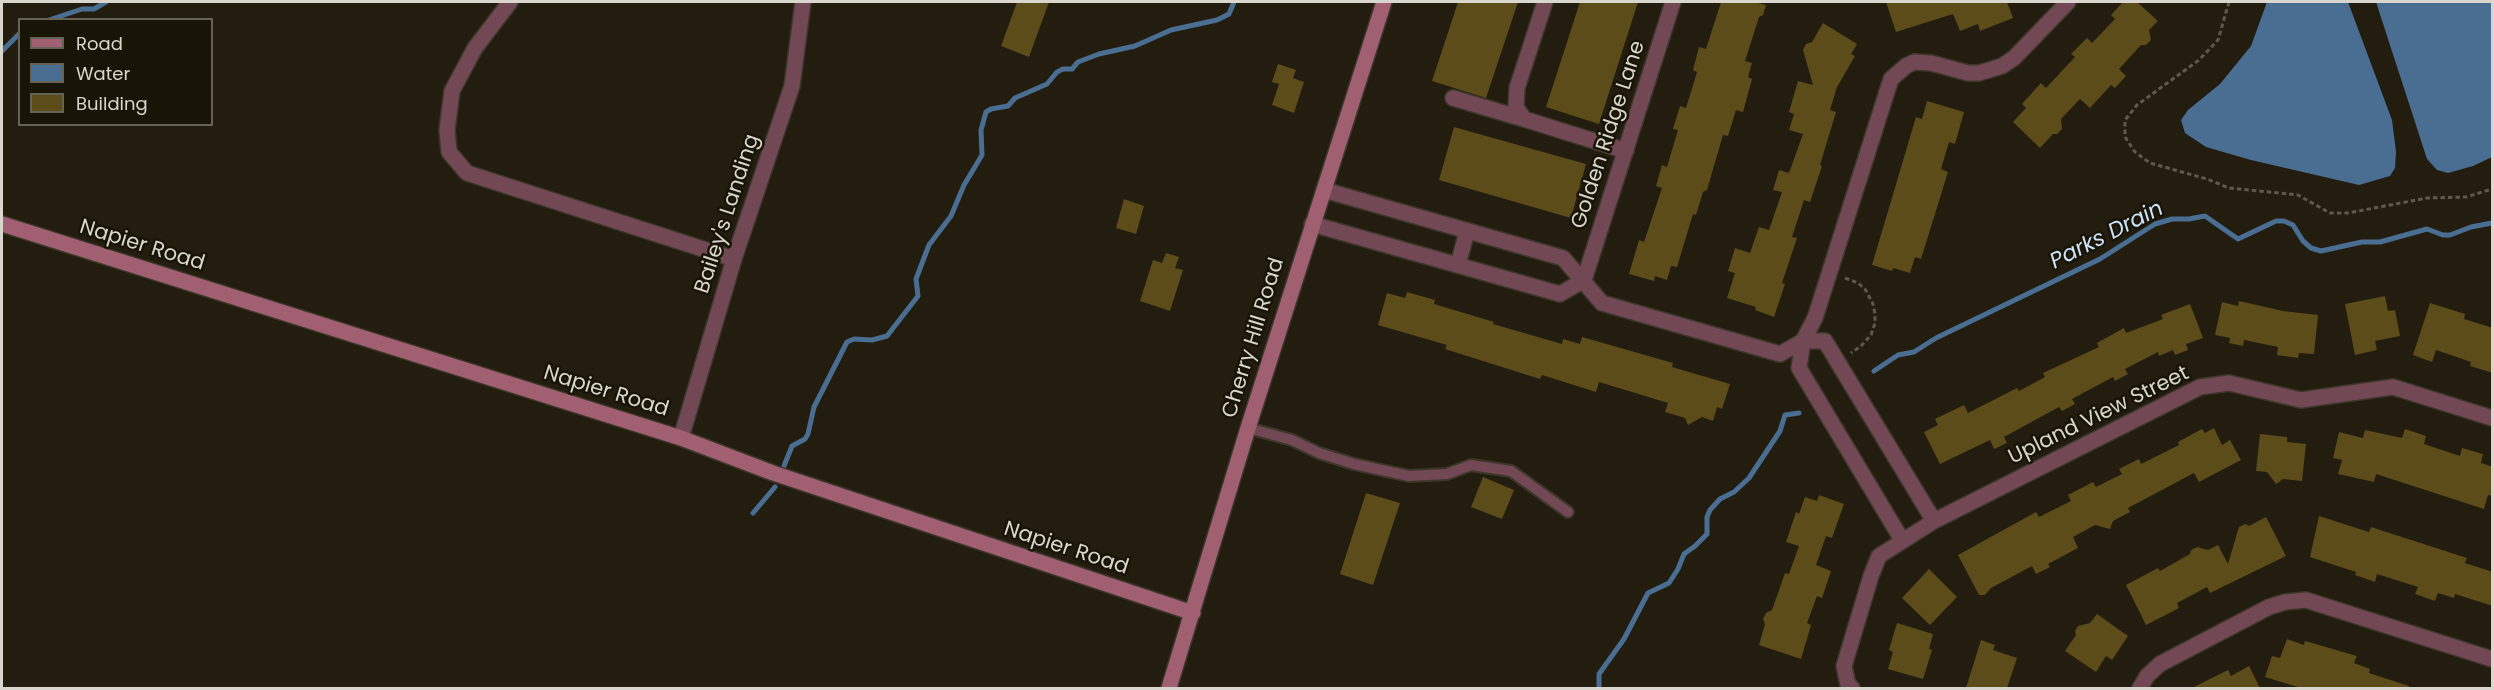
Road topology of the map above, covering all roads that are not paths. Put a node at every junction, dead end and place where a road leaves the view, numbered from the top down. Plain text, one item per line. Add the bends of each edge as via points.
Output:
1 (510, 2) edge
2 (803, 2) edge
3 (1384, 2) edge
4 (1545, 2) edge
5 (1673, 2) edge
6 (2068, 2) edge
7 (1453, 98) dead end
8 (1524, 119) junction
9 (1626, 151) junction
10 (1324, 190) junction
11 (2, 224) edge
12 (1312, 224) junction
13 (1467, 231) junction
14 (734, 259) junction
15 (1458, 265) junction
16 (1584, 280) junction
17 (1803, 341) junction
18 (2493, 418) edge
19 (1248, 428) junction
20 (681, 438) junction
21 (1568, 512) dead end
22 (1934, 521) junction
23 (1902, 540) junction
24 (1192, 613) junction
25 (2493, 659) edge
26 (1169, 688) edge
27 (1852, 688) edge
28 (2140, 688) edge

1 - 14 street via 475,48 453,92 447,130 449,153 467,173
2 - 14 street, Bailey's Landing via 792,86
3 - 10 street, Cherry Hill Road
4 - 8 street via 1517,88 1516,107
5 - 9 street, Golden Ridge Lane
6 - 17 street via 2002,66 1968,73 1914,62 1891,79 1815,318
7 - 8 street
8 - 9 street
9 - 16 street, Golden Ridge Lane
10 - 12 street, Cherry Hill Road
10 - 13 street
11 - 20 street, Napier Road
12 - 15 street
12 - 19 street, Cherry Hill Road
13 - 15 street
13 - 16 street via 1563,258
14 - 20 street, Bailey's Landing
15 - 16 street via 1560,294
16 - 17 street via 1602,303 1780,354
17 - 22 street via 1824,342
17 - 23 street via 1798,369
18 - 22 street, Upland View Street via 2393,387 2301,400 2229,383 2200,387
19 - 21 lane via 1354,464 1409,476 1447,474 1472,465 1511,471
19 - 24 street, Cherry Hill Road
20 - 24 street, Napier Road via 773,473
22 - 23 street, Upland View Street
23 - 27 street, Upland View Street via 1879,556 1844,666
24 - 26 street, Cherry Hill Road
25 - 28 street via 2306,600 2269,607 2160,664

